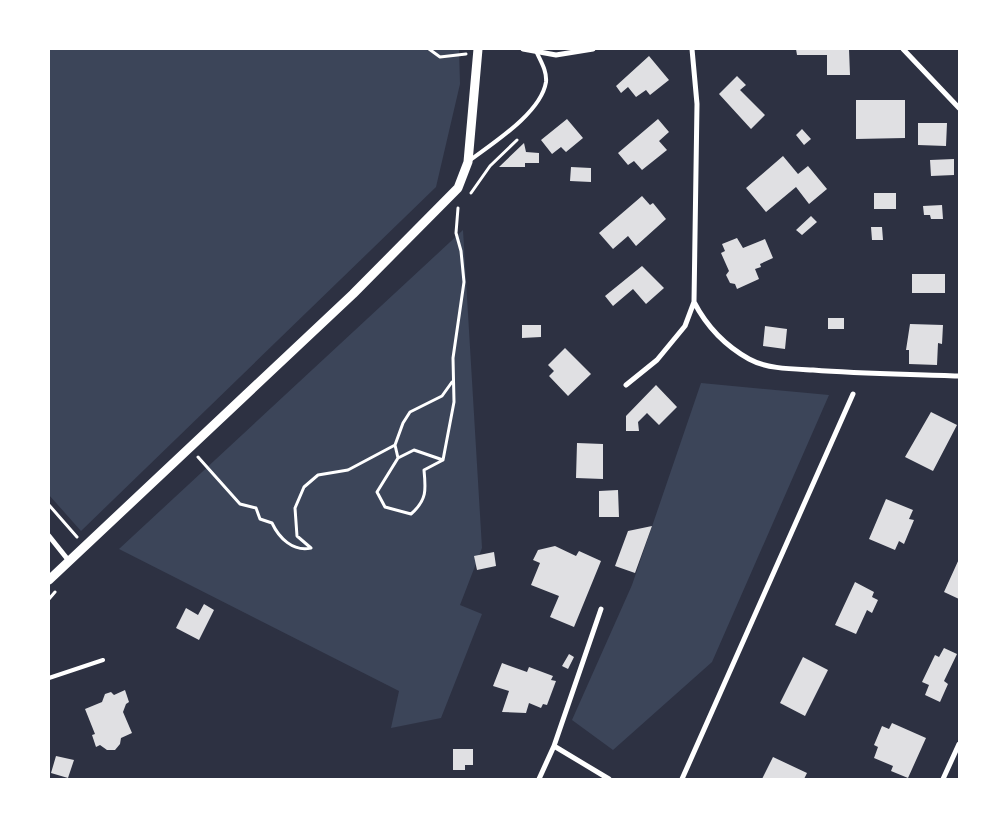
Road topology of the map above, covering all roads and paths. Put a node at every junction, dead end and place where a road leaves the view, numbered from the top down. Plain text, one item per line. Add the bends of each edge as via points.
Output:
1 (429, 49) edge
2 (478, 49) edge
3 (523, 49) edge
4 (590, 49) edge
5 (692, 49) edge
6 (903, 49) edge
7 (536, 53) junction
8 (959, 108) edge
9 (468, 162) junction
10 (458, 208) dead end
11 (694, 302) junction
12 (959, 376) edge
13 (452, 382) junction
14 (626, 385) dead end
15 (853, 394) dead end
16 (395, 446) junction
17 (198, 457) dead end
18 (398, 458) junction
19 (443, 460) junction
20 (49, 506) edge
21 (49, 536) edge
22 (85, 546) junction
23 (69, 561) junction
24 (49, 580) edge
25 (601, 609) dead end
26 (103, 660) dead end
27 (49, 678) edge
28 (959, 744) edge
29 (554, 746) junction
30 (539, 779) edge
31 (609, 779) edge
32 (682, 779) edge
33 (943, 779) edge

1 - 2 path via 440,57
2 - 9 street
3 - 7 street
4 - 7 street via 556,55
5 - 11 street via 697,104
6 - 8 street
7 - 9 lane via 544,67 546,80 543,90 512,129
9 - 22 street via 458,188 437,211
10 - 13 path via 456,233 464,282
11 - 12 street via 706,325 750,360 783,368
11 - 14 street via 685,326 657,360
13 - 16 path via 442,396 410,412
13 - 19 path via 454,402
15 - 32 street
16 - 17 path via 348,470 318,475 304,487 295,508 297,536 311,548 302,550 279,537 272,523 260,519 256,508 240,504
16 - 18 path
18 - 19 path via 414,450
18 - 19 path via 377,492 385,508 411,514 422,504 426,488 424,470
20 - 22 path
21 - 23 street
22 - 23 street
23 - 24 street
25 - 29 street
26 - 27 lane
28 - 33 street
29 - 30 street
29 - 31 street

